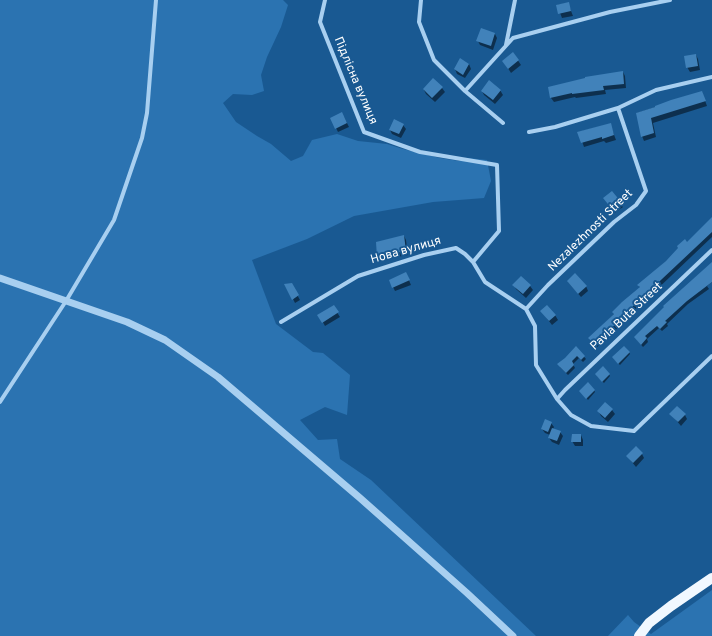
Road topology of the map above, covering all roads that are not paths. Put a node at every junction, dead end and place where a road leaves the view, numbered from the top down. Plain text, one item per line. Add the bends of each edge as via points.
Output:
1 (156, 0) edge
2 (325, 0) edge
3 (421, 0) edge
4 (515, 0) edge
5 (670, 0) edge
6 (506, 45) junction
7 (712, 77) edge
8 (465, 91) junction
9 (618, 108) junction
10 (503, 123) dead end
11 (529, 132) dead end
12 (712, 250) edge
13 (473, 262) junction
14 (0, 278) edge
15 (66, 301) junction
16 (526, 309) junction
17 (281, 322) dead end
18 (712, 356) edge
19 (557, 399) junction
20 (0, 402) edge
21 (712, 578) edge
22 (513, 636) edge
23 (639, 636) edge

1 - 15 street via 148,113 142,138 114,220
2 - 13 street, Підлісна вулиця via 320,22 364,132 420,152 497,165 499,231
3 - 8 street via 419,22 434,60
4 - 6 street
5 - 6 street via 610,12 514,38
6 - 8 street
7 - 9 street via 656,90
8 - 10 street
9 - 11 street
9 - 16 street, Nezalezhnosti Street via 646,191 636,205 614,222
12 - 19 street, Pavla Buta Street
13 - 16 street, Нова вулиця via 485,282
13 - 17 street, Нова вулиця via 456,248 395,264 358,276
14 - 15 street
15 - 20 street
15 - 22 street via 128,322 165,340 218,377 360,498
16 - 19 street via 534,326 536,365
18 - 19 street via 634,432 591,426 571,414
21 - 23 main road via 671,606

